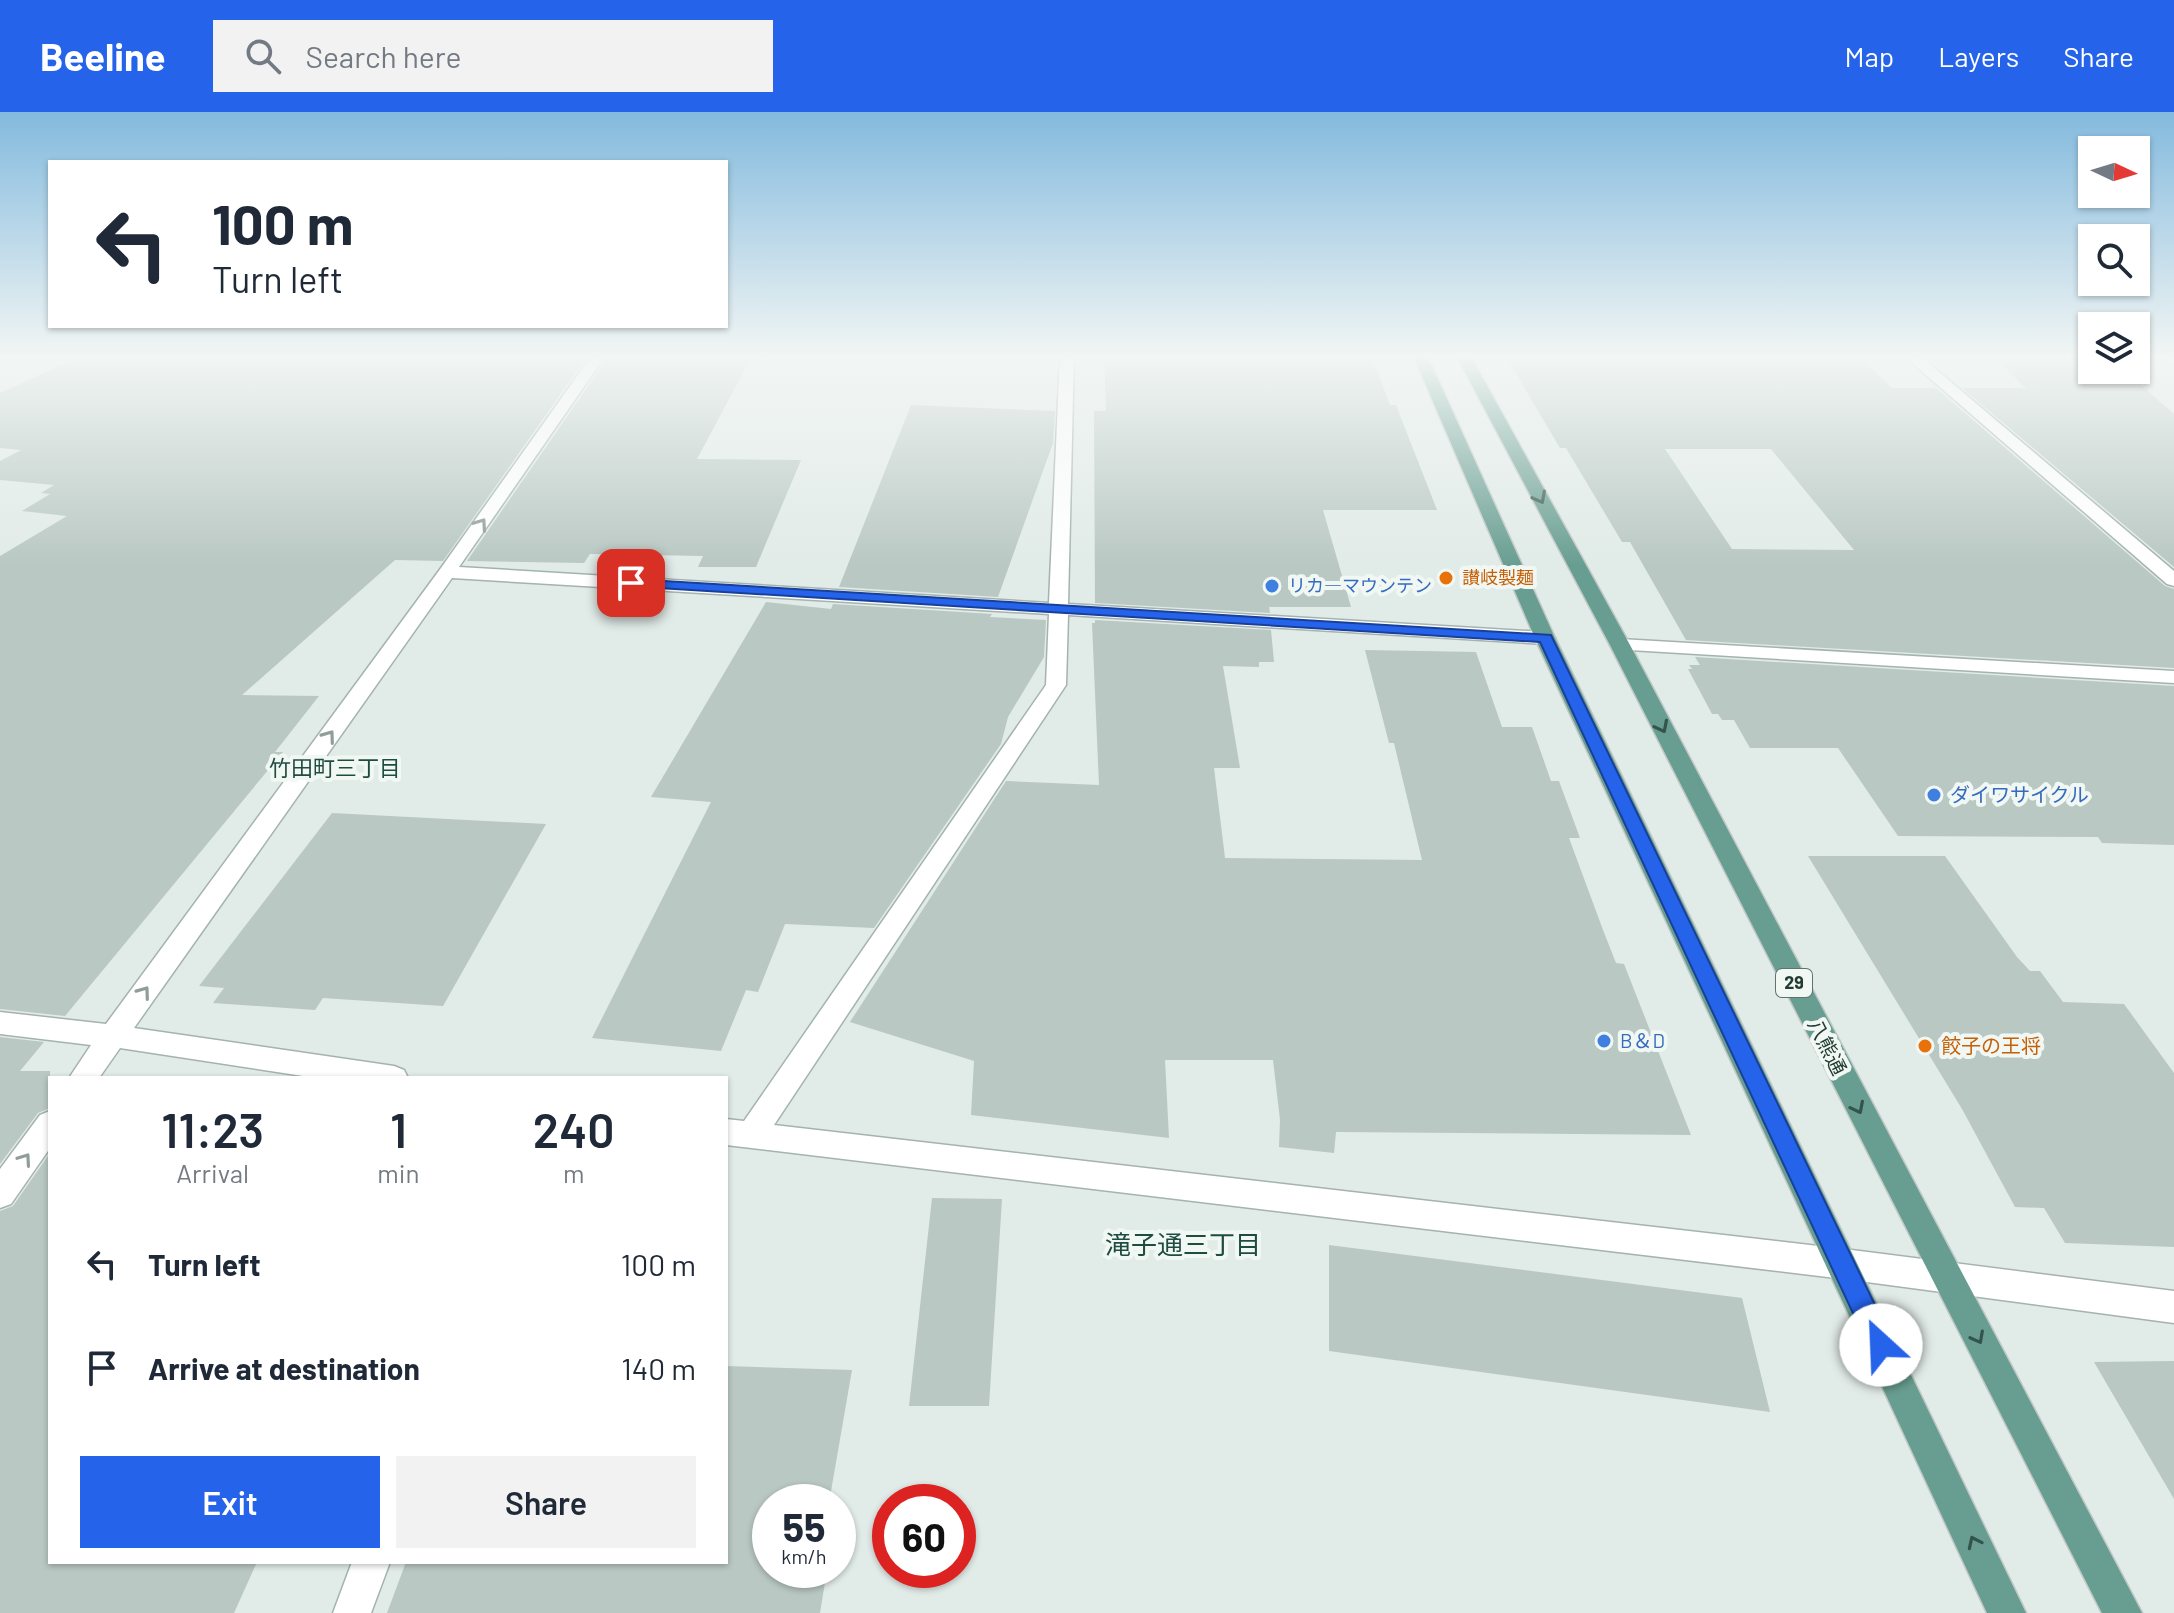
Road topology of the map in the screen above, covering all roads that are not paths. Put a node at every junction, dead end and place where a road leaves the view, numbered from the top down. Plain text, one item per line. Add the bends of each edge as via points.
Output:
1 (550, 425) edge
2 (1065, 425) edge
3 (1451, 425) edge
4 (1501, 425) edge
5 (1992, 425) edge
6 (447, 572) junction
7 (2174, 580) edge
8 (1059, 610) junction
9 (1545, 638) junction
10 (1620, 645) junction
11 (2174, 677) edge
12 (0, 1023) edge
13 (112, 1036) junction
14 (84, 1076) edge
15 (381, 1076) edge
16 (48, 1127) edge
17 (738, 1134) edge
18 (0, 1194) edge
19 (1844, 1264) junction
20 (1946, 1278) junction
21 (2174, 1307) edge
22 (370, 1564) edge
23 (352, 1613) edge
24 (2007, 1613) edge
25 (2123, 1613) edge

6 -> 1 street
2 - 8 street
3 - 9 main road
4 -> 10 main road, 八熊通 / 29
5 - 7 street
6 - 8 street
13 -> 6 street
8 - 9 street
8 - 17 street via 1056,685
9 - 19 main road
10 - 11 street
10 -> 20 main road, 八熊通 / 29
12 - 13 street
13 - 14 street
13 - 15 street
18 -> 16 street
17 - 19 street
19 - 20 street
24 -> 19 main road
20 - 21 street
20 -> 25 main road, 八熊通 / 29
22 - 23 street

